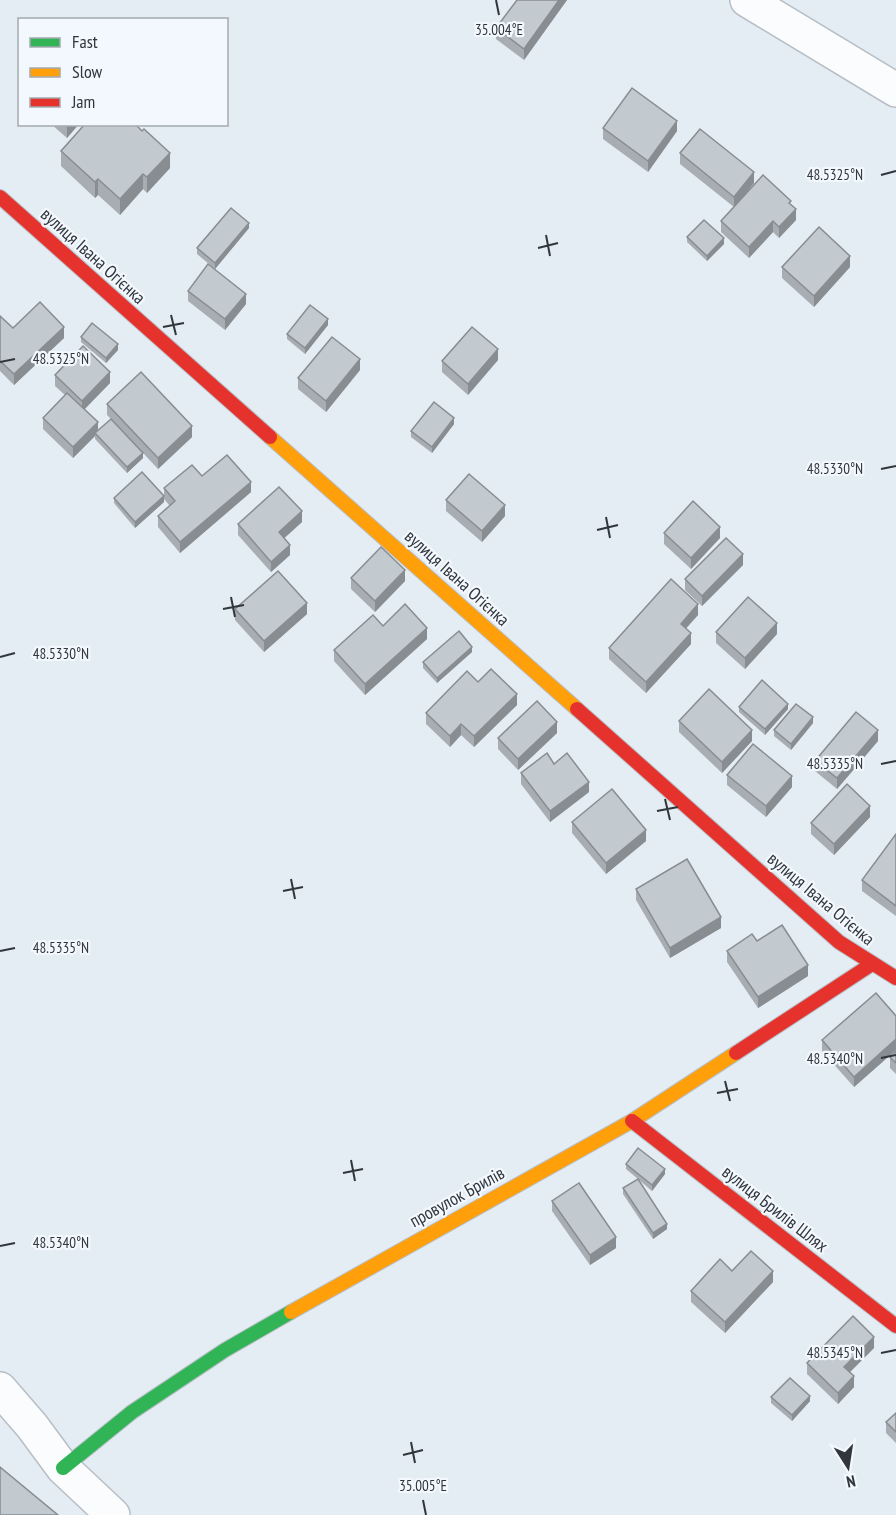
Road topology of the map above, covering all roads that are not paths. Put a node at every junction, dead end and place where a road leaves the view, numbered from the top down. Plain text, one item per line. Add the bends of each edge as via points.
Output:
1 (747, 0) edge
2 (896, 90) edge
3 (0, 197) edge
4 (872, 964) junction
5 (896, 978) edge
6 (632, 1121) junction
7 (896, 1326) edge
8 (0, 1389) edge
9 (63, 1468) junction
10 (113, 1515) edge

1 - 2 street
3 - 4 street, вулиця Івана Огієнка via 839,942
4 - 5 street, вулиця Івана Огієнка
4 - 6 street, провулок Брилів
6 - 7 street, вулиця Брилів Шлях
6 - 9 street, провулок Брилів via 225,1350 132,1412
8 - 9 street
9 - 10 street

